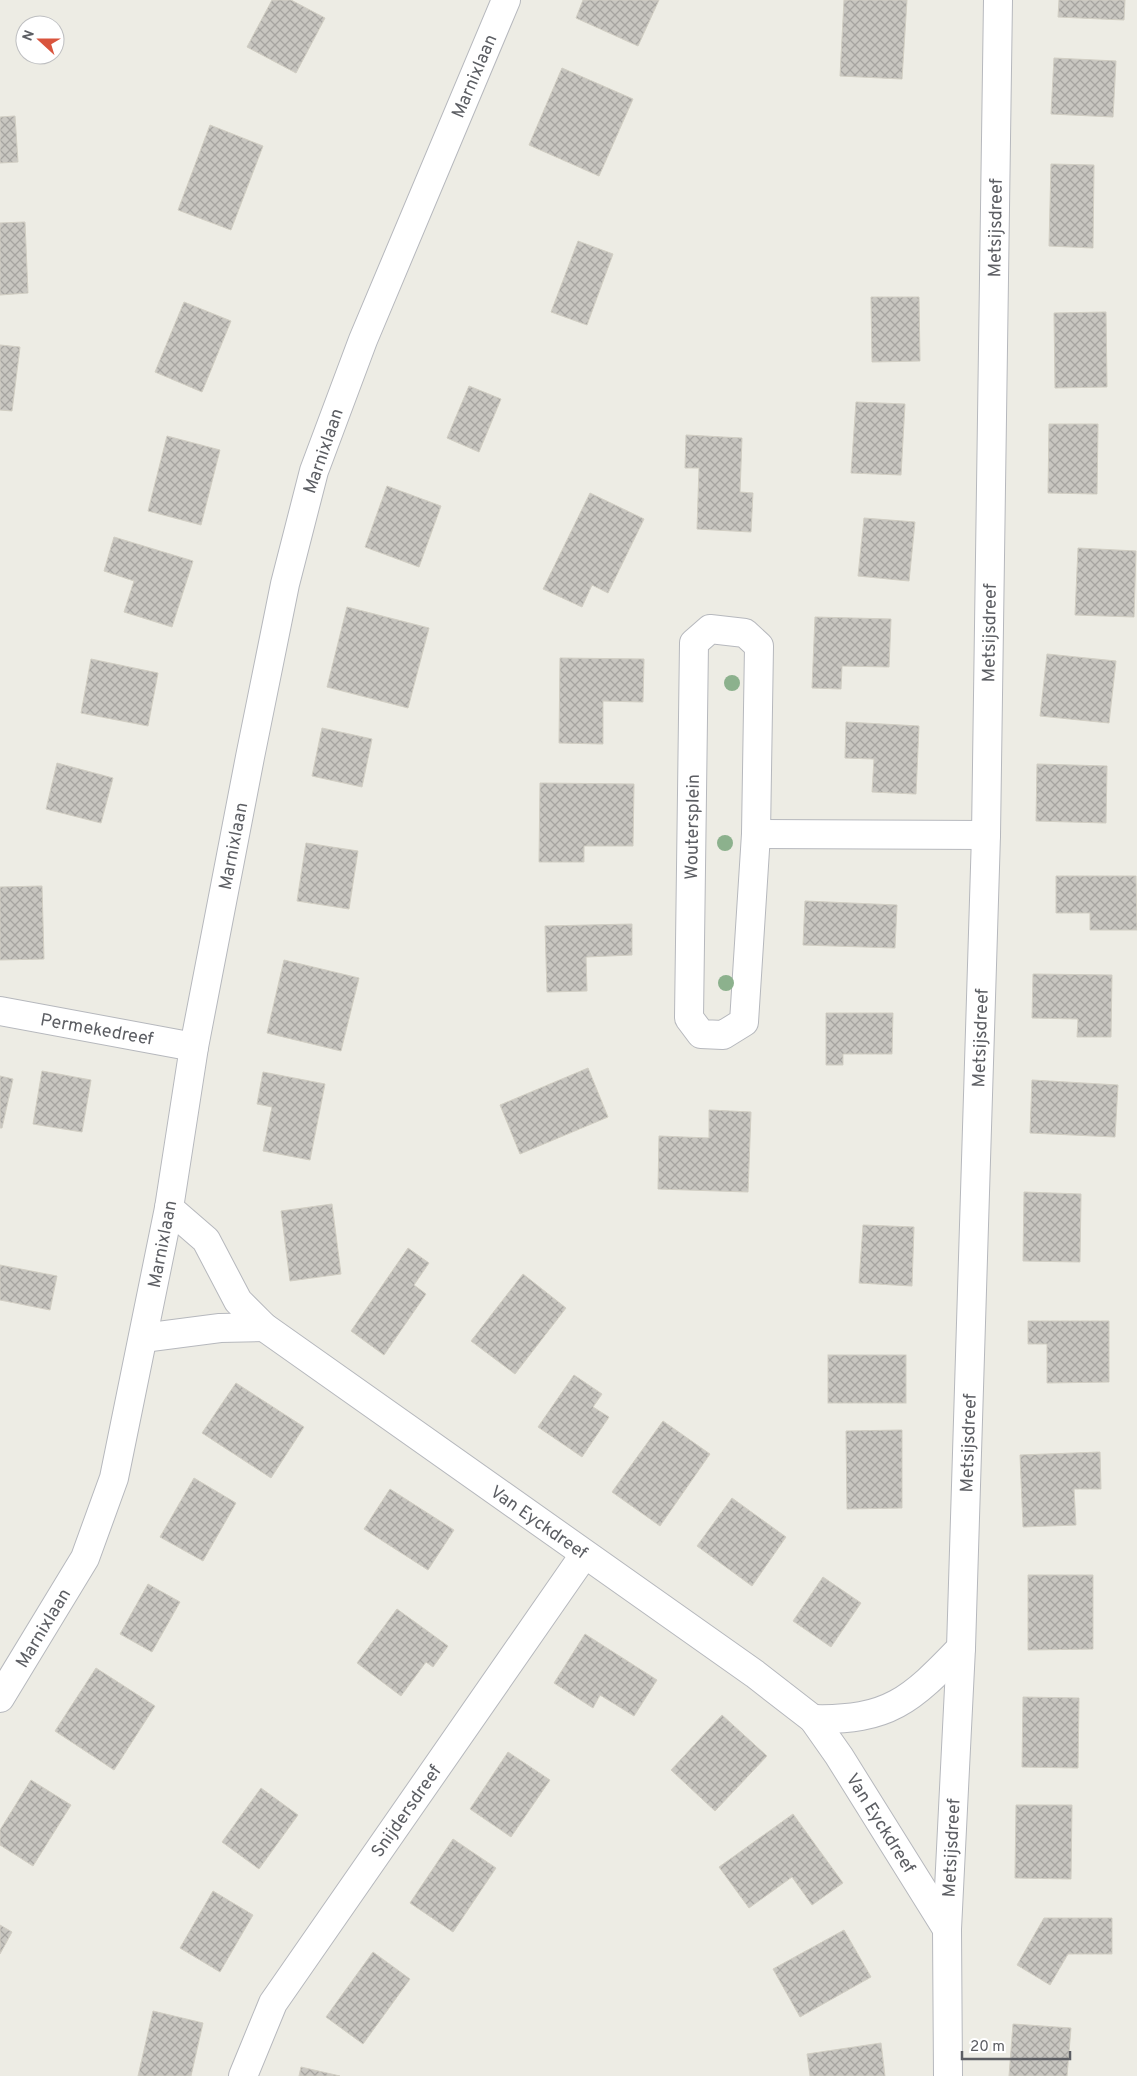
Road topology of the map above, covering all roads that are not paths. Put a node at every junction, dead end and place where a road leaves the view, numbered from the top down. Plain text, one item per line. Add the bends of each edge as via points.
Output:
1 (506, 0) edge
2 (998, 0) edge
3 (756, 834) junction
4 (986, 835) junction
5 (0, 1011) edge
6 (194, 1047) junction
7 (170, 1208) junction
8 (264, 1327) junction
9 (143, 1338) junction
10 (584, 1555) junction
11 (961, 1648) junction
12 (0, 1698) edge
13 (813, 1719) junction
14 (947, 1929) junction
15 (243, 2076) edge
16 (948, 2076) edge

1 - 6 street, Marnixlaan via 362,340 314,471 285,584
2 - 4 street, Metsijsdreef
3 - 3 street, Woutersplein via 759,646 745,632 710,629 694,642 689,1018 701,1034 723,1035 744,1022
3 - 4 street
4 - 11 street, Metsijsdreef
5 - 6 street, Permekedreef
6 - 7 street, Marnixlaan
7 - 8 street, Van Eyckdreef via 206,1240 238,1301
7 - 9 street, Marnixlaan
8 - 9 street via 220,1328
8 - 10 street, Van Eyckdreef
9 - 12 street, Marnixlaan via 114,1478 85,1558
10 - 13 street, Van Eyckdreef via 747,1668
10 - 15 street, Snijdersdreef via 273,2003
11 - 13 street via 928,1683 884,1711 860,1718
11 - 14 street, Metsijsdreef
13 - 14 street, Van Eyckdreef
14 - 16 street, Metsijsdreef

